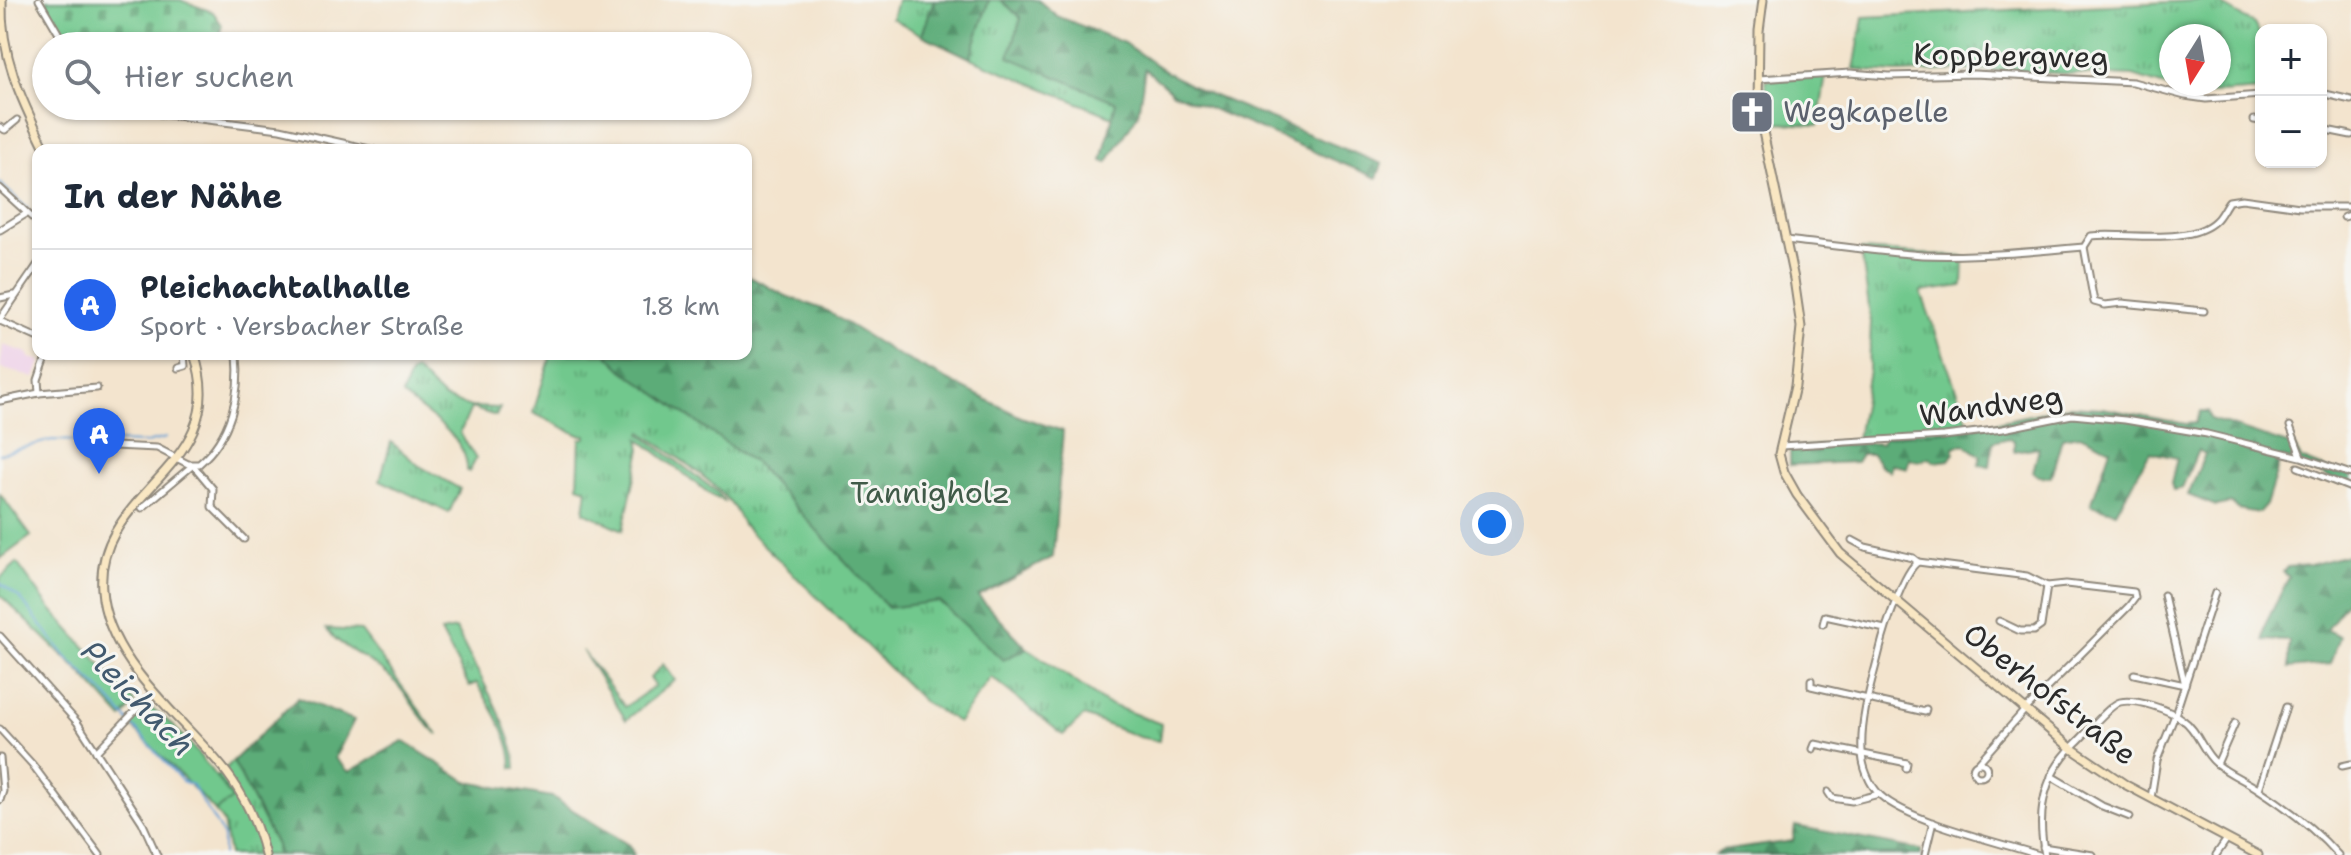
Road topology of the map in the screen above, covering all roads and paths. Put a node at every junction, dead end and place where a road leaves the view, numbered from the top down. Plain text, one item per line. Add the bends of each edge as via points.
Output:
1 (2, 0) edge
2 (39, 0) edge
3 (1763, 0) edge
4 (58, 32) edge
5 (1757, 79) junction
6 (2327, 94) edge
7 (2255, 95) edge
8 (2351, 100) edge
9 (17, 120) dead end
10 (207, 120) edge
11 (0, 127) edge
12 (2327, 130) edge
13 (2351, 135) edge
14 (43, 144) edge
15 (351, 144) edge
16 (0, 188) edge
17 (2351, 207) edge
18 (26, 214) junction
19 (32, 218) edge
20 (0, 230) edge
21 (1785, 240) junction
22 (2084, 247) junction
23 (32, 272) edge
24 (15, 295) junction
25 (0, 298) edge
26 (2204, 311) dead end
27 (0, 320) edge
28 (32, 335) edge
29 (45, 360) edge
30 (184, 360) edge
31 (196, 360) edge
32 (237, 360) edge
33 (178, 368) dead end
34 (97, 388) dead end
35 (39, 393) junction
36 (0, 401) edge
37 (2290, 426) dead end
38 (1780, 445) junction
39 (114, 446) dead end
40 (178, 457) junction
41 (2301, 457) junction
42 (193, 465) junction
43 (2298, 467) dead end
44 (2351, 474) edge
45 (2351, 488) edge
46 (140, 505) junction
47 (244, 539) dead end
48 (1852, 540) dead end
49 (1918, 562) junction
50 (2047, 586) junction
51 (2215, 593) dead end
52 (2164, 595) dead end
53 (1897, 602) junction
54 (1999, 621) dead end
55 (1823, 624) dead end
56 (1885, 629) junction
57 (0, 636) edge
58 (2134, 674) dead end
59 (1811, 680) dead end
60 (2185, 685) junction
61 (154, 691) junction
62 (1868, 700) junction
63 (2286, 707) dead end
64 (1926, 709) dead end
65 (2026, 709) junction
66 (2175, 715) junction
67 (2235, 723) dead end
68 (0, 729) edge
69 (2071, 748) junction
70 (1813, 749) dead end
71 (96, 752) junction
72 (1862, 752) junction
73 (0, 758) edge
74 (1978, 763) dead end
75 (2217, 764) junction
76 (2351, 764) edge
77 (2342, 766) dead end
78 (1906, 768) dead end
79 (2051, 776) junction
80 (2259, 789) junction
81 (1828, 792) dead end
82 (1879, 794) junction
83 (2151, 799) junction
84 (0, 800) edge
85 (2130, 817) dead end
86 (1933, 822) junction
87 (2227, 839) junction
88 (2043, 847) junction
89 (100, 855) edge
90 (157, 855) edge
91 (265, 855) edge
92 (1925, 855) edge
93 (2042, 855) edge
94 (2093, 855) edge
95 (2216, 855) edge
96 (2258, 855) edge
97 (2338, 855) edge

1 - 14 street via 0,29 7,65
2 - 4 street
3 - 5 street
5 - 7 street, Koppbergweg via 1974,74 2133,82 2206,99
5 - 21 street via 1760,125
6 - 8 street
9 - 11 street via 5,130
10 - 15 street
12 - 13 street
16 - 18 street
17 - 22 street via 2242,199 2229,201 2217,220 2201,230 2091,236
18 - 19 street
18 - 20 street
21 - 22 street via 1921,255
21 - 38 street via 1801,327 1795,386
22 - 26 street via 2094,302
23 - 24 street
24 - 25 street
24 - 27 street
27 - 28 street
29 - 35 street
30 - 33 street via 185,366
31 - 40 street via 202,397 195,429
32 - 42 street via 230,419 216,445
34 - 35 street
35 - 36 street
37 - 41 street
38 - 41 street, Wandweg via 1944,436 2072,415 2207,434
38 - 53 street, Oberhofstraße via 1784,472 1831,544
39 - 40 street via 157,448
40 - 42 street
40 - 46 street
41 - 44 street, Wandweg
42 - 46 street
42 - 47 street via 213,489 212,507
43 - 45 street
46 - 61 street via 110,540 102,589 116,636
48 - 49 street
49 - 50 street via 2027,576
49 - 53 street
50 - 54 street via 2041,626 2020,631
50 - 65 street via 2134,592 2135,598
51 - 60 street
52 - 60 street
53 - 56 street
53 - 65 street, Oberhofstraße
55 - 56 street via 1825,616
56 - 62 street
57 - 71 street via 63,704
58 - 60 street
59 - 62 street via 1811,686
60 - 66 street
61 - 71 street
61 - 91 street via 227,773
62 - 64 street
62 - 72 street
63 - 80 street
65 - 69 street, Oberhofstraße
65 - 74 street
66 - 69 street via 2116,702
66 - 75 street via 2186,721
66 - 83 street via 2157,760
67 - 75 street
68 - 89 street
69 - 79 street
69 - 83 street, Oberhofstraße
70 - 72 street via 1815,744
71 - 90 street
72 - 78 street via 1907,763
72 - 82 street
73 - 84 street
75 - 80 street
76 - 77 street
79 - 85 street
79 - 88 street via 2042,800
80 - 97 street
81 - 82 street via 1832,798 1852,801
82 - 86 street
83 - 87 street, Oberhofstraße
86 - 92 street
86 - 93 street
87 - 95 street
87 - 96 street, Oberhofstraße
88 - 93 street
88 - 94 street

